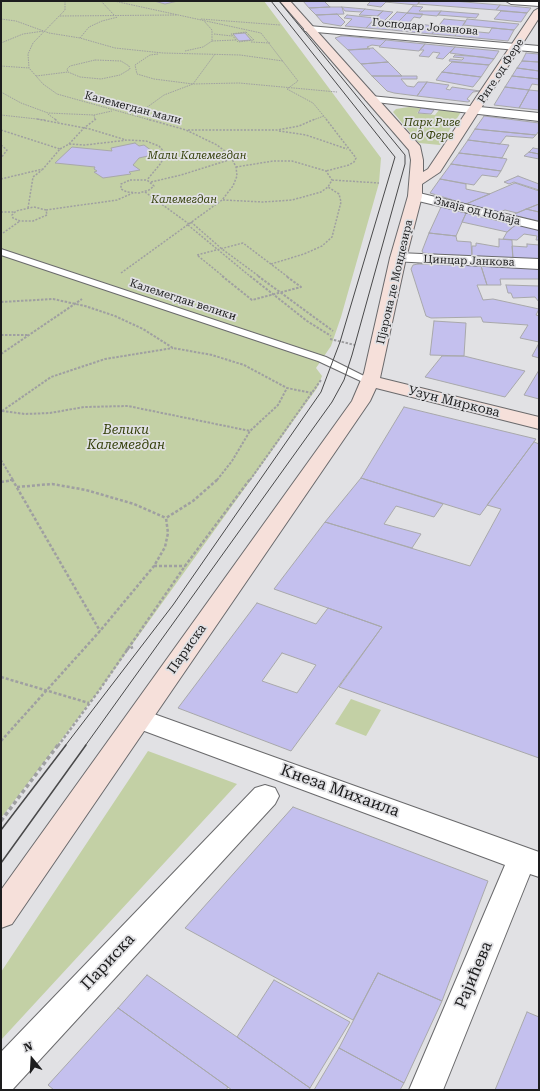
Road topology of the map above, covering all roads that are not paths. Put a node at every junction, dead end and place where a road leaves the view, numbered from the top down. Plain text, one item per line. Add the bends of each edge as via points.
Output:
1 (285, 1) edge
2 (511, 1) edge
3 (539, 3) edge
4 (539, 11) edge
5 (309, 29) junction
6 (516, 47) junction
7 (539, 49) edge
8 (371, 99) junction
9 (475, 110) junction
10 (539, 117) edge
11 (416, 182) junction
12 (415, 196) junction
13 (539, 226) edge
14 (1, 252) edge
15 (398, 258) junction
16 (539, 264) edge
17 (370, 381) junction
18 (539, 423) edge
19 (140, 719) junction
20 (265, 796) dead end
21 (531, 862) edge
22 (1, 915) edge
23 (1, 1077) edge
24 (426, 1090) edge

1 - 5 street, Пјарона де Мондезира
2 - 3 street
4 - 6 street, Риге од Фере
5 - 6 street, Господар Јованова
5 - 8 street, Пјарона де Мондезира
6 - 7 street, Господар Јованова
6 - 9 street, Риге од Фере
8 - 9 street
8 - 11 street, Пјарона де Мондезира via 415,149
9 - 10 street
9 - 11 street via 434,172
11 - 12 street, Пјарона де Мондезира
12 - 13 street, Змаја од Ноћаја
12 - 15 street, Пјарона де Мондезира
14 - 17 lane, Калемегдан велики via 332,362
15 - 16 street, Цинцар Јанкова
15 - 17 street, Пјарона де Мондезира
17 - 18 street, Узун Миркова
17 - 19 street, Париска via 362,401
19 - 21 street, Кнеза Михаила
19 - 22 street, Париска
20 - 23 street, Париска
21 - 24 street, Рајићева

